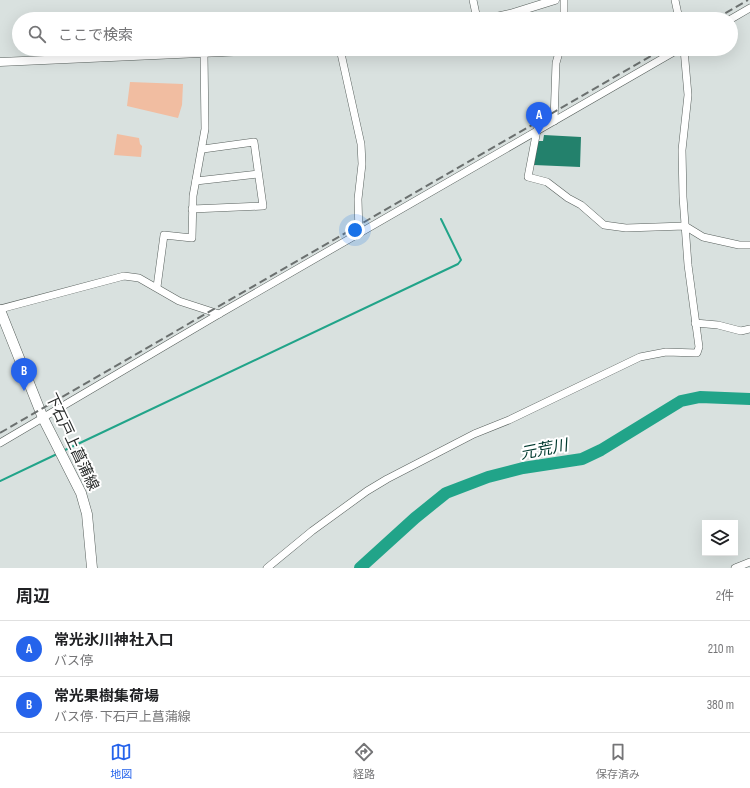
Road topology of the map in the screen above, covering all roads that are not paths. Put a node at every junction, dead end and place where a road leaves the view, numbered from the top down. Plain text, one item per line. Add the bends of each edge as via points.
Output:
1 (473, 0) edge
2 (555, 0) edge
3 (564, 0) edge
4 (675, 0) edge
5 (750, 8) edge
6 (476, 12) edge
7 (516, 12) edge
8 (564, 12) edge
9 (678, 12) edge
10 (738, 15) edge
11 (153, 56) edge
12 (204, 56) edge
13 (342, 56) edge
14 (558, 56) edge
15 (667, 56) edge
16 (685, 56) edge
17 (0, 62) edge
18 (554, 121) junction
19 (537, 130) junction
20 (203, 148) junction
21 (258, 174) junction
22 (196, 181) junction
23 (192, 208) junction
24 (685, 226) junction
25 (358, 234) junction
26 (750, 245) edge
27 (157, 288) junction
28 (0, 309) edge
29 (219, 314) junction
30 (695, 323) junction
31 (750, 329) edge
32 (43, 418) junction
33 (0, 443) edge
34 (750, 562) edge
35 (92, 568) edge
36 (267, 568) edge
37 (735, 568) edge

1 - 6 street
2 - 7 street
3 - 8 street
4 - 9 street
5 - 10 street
11 - 17 street
12 - 20 street
13 - 25 street via 361,144
14 - 18 street
15 - 18 street
16 - 24 street via 688,95 682,150
18 - 19 street
19 - 24 street via 528,177 548,182 604,225 626,228
19 - 25 street
20 - 21 street via 254,142
20 - 22 street
21 - 22 street
21 - 23 street via 263,206
22 - 23 street
23 - 27 street via 192,238 164,235
24 - 26 street via 703,237
24 - 30 street
25 - 29 street
27 - 28 street via 139,278 124,276
27 - 29 street via 179,301
28 - 32 main road, 下石戸上菖蒲線
29 - 32 street
30 - 31 street via 741,331
30 - 36 street via 699,347 697,353 666,352 640,357 509,420 474,434 387,478 312,531
32 - 33 street
32 - 35 main road, 下石戸上菖蒲線 via 81,493 87,514
34 - 37 street

